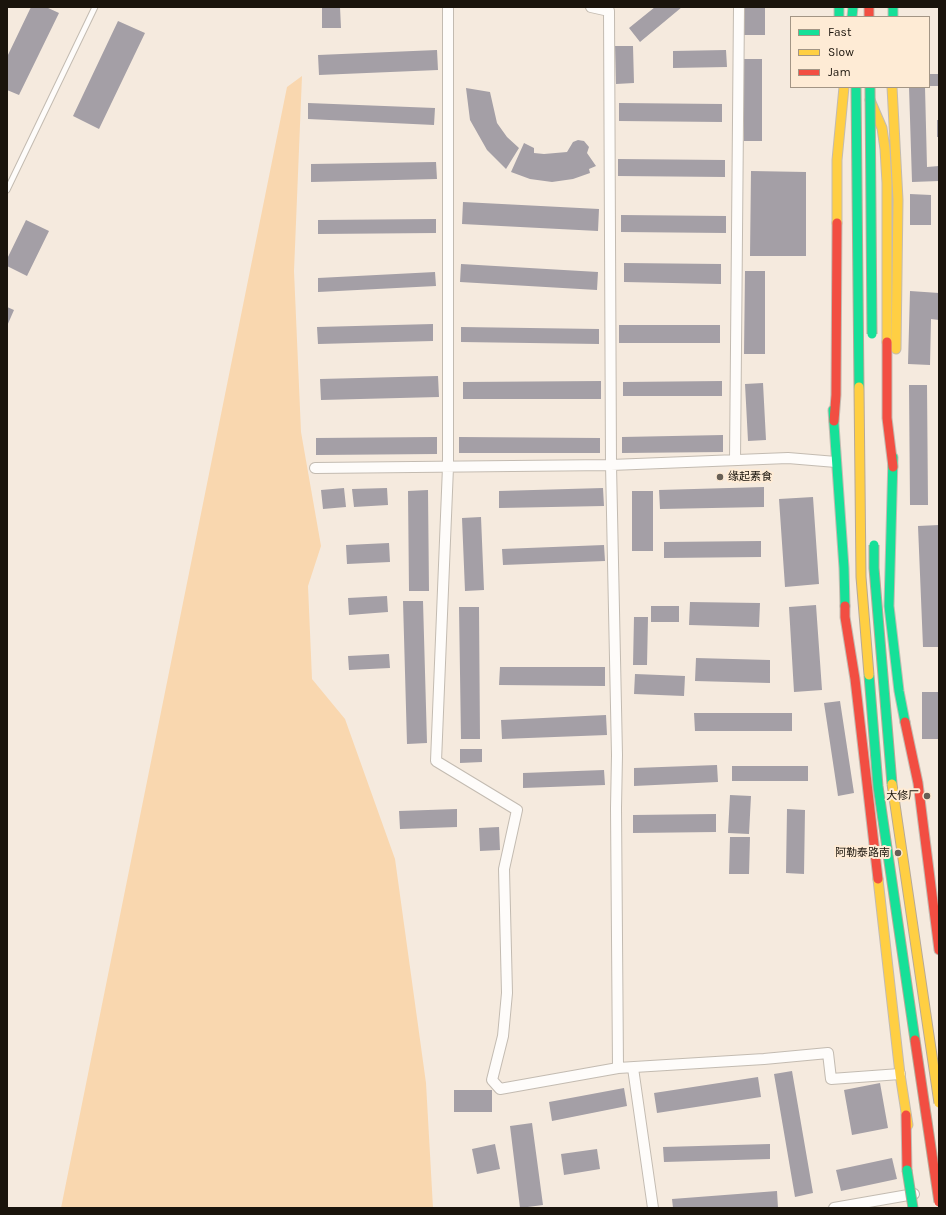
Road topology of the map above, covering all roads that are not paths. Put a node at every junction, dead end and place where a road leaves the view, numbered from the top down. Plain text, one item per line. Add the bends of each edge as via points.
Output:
1 (95, 7) edge
2 (448, 7) edge
3 (590, 7) edge
4 (740, 7) edge
5 (611, 9) edge
6 (838, 88) edge
7 (844, 88) edge
8 (856, 88) edge
9 (870, 88) edge
10 (892, 88) edge
11 (870, 98) junction
12 (7, 190) edge
13 (872, 345) dead end
14 (834, 421) junction
15 (735, 460) junction
16 (836, 462) junction
17 (611, 465) junction
18 (893, 467) junction
19 (316, 468) dead end
20 (448, 468) junction
21 (874, 536) dead end
22 (930, 924) edge
23 (884, 930) junction
24 (935, 950) edge
25 (887, 958) junction
26 (618, 1068) junction
27 (633, 1068) junction
28 (900, 1074) junction
29 (939, 1103) edge
30 (906, 1115) junction
31 (919, 1193) junction
32 (939, 1202) edge
33 (653, 1208) edge
34 (834, 1208) edge
35 (912, 1208) edge
36 (921, 1208) edge

1 - 12 lane
2 - 20 street
3 - 5 street
4 - 15 street
5 - 17 street
6 - 14 main road via 832,207 830,367
7 - 14 main road via 837,160
8 - 32 main road, bridge via 861,577 878,786
9 - 11 main road, bridge
10 - 18 main road via 898,265
11 - 13 main road, bridge
11 - 18 main road via 882,128 885,149 887,418
14 - 16 main road
15 - 16 street via 788,458
15 - 17 street
16 - 23 main road via 845,617 855,679
17 - 20 street
17 - 26 street via 618,755
18 - 22 main road via 889,606 899,691 918,783
19 - 20 street
20 - 26 street via 436,761 517,810 504,868 507,993 503,1036 492,1080 500,1089
21 - 29 main road, bridge via 874,568 891,777
22 - 23 main road
22 - 24 main road
23 - 25 main road
24 - 25 main road
25 - 28 main road
26 - 27 street
27 - 28 street via 828,1053 831,1079
27 - 33 street
28 - 30 main road
30 - 31 main road
30 - 35 main road, bridge via 907,1170
31 - 34 street
31 - 36 main road

